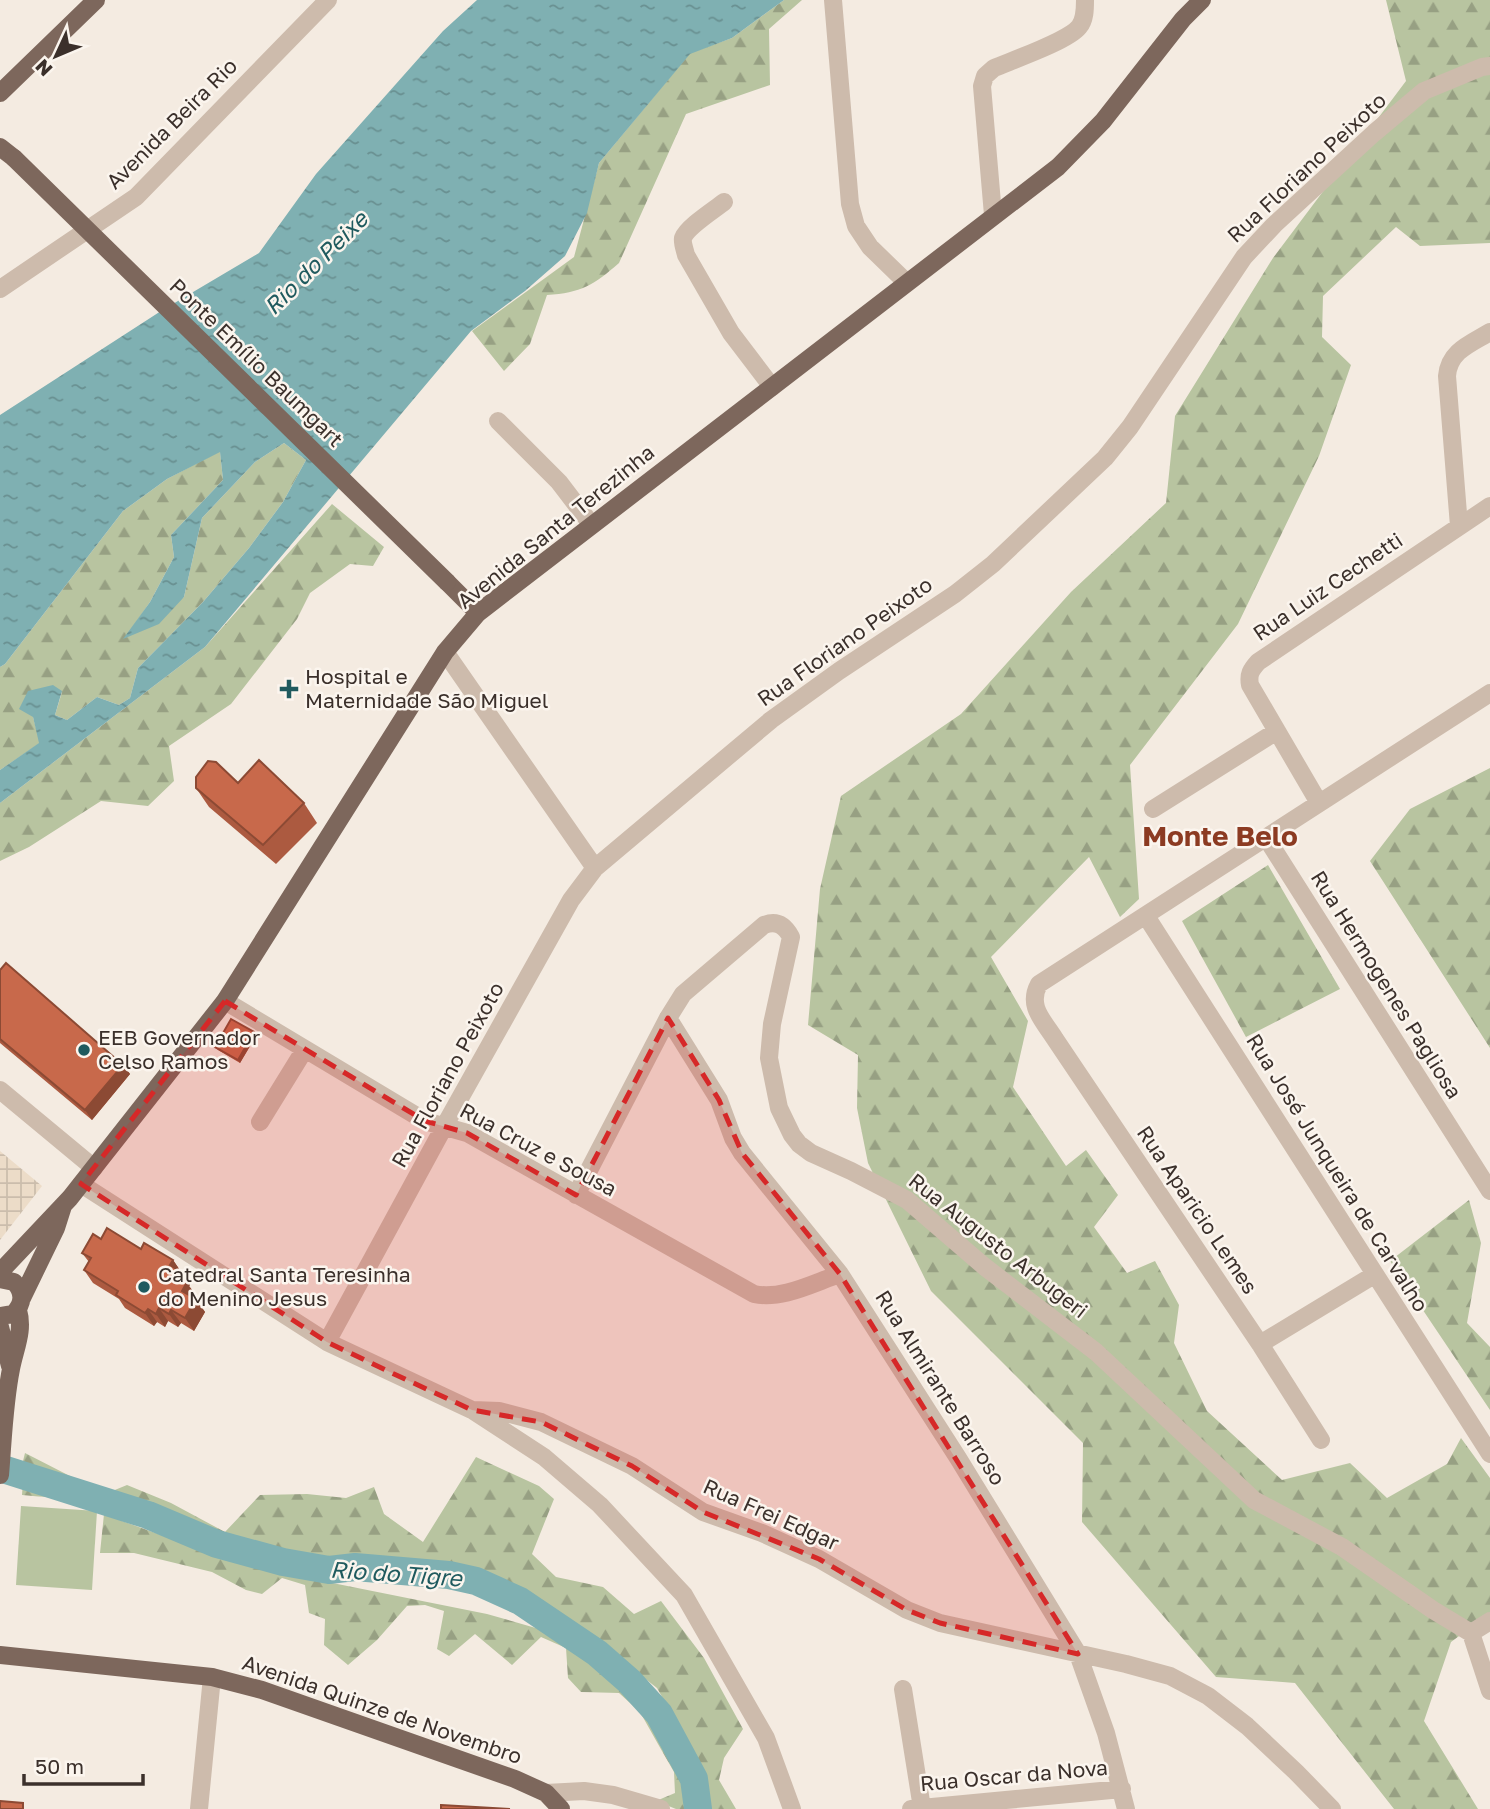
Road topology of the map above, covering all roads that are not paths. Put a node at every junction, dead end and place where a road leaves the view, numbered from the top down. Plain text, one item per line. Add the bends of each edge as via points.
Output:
1 (96, 0) edge
2 (328, 0) edge
3 (833, 0) edge
4 (1085, 0) edge
5 (1202, 0) edge
6 (1490, 66) edge
7 (0, 93) edge
8 (7, 153) edge
9 (724, 202) dead end
10 (993, 215) junction
11 (906, 282) junction
12 (0, 289) edge
13 (1490, 332) edge
14 (772, 387) junction
15 (498, 421) dead end
16 (1490, 506) edge
17 (591, 524) junction
18 (1459, 526) junction
19 (478, 613) junction
20 (445, 652) junction
21 (1490, 693) edge
22 (1277, 731) junction
23 (1319, 803) junction
24 (1153, 809) dead end
25 (1267, 839) junction
26 (595, 868) junction
27 (1146, 916) junction
28 (225, 1001) junction
29 (668, 1018) junction
30 (305, 1049) junction
31 (0, 1090) edge
32 (260, 1122) dead end
33 (445, 1125) junction
34 (94, 1168) junction
35 (81, 1184) junction
36 (1490, 1191) edge
37 (576, 1195) junction
38 (63, 1205) junction
39 (0, 1272) edge
40 (840, 1274) junction
41 (1374, 1275) junction
42 (0, 1279) edge
43 (20, 1304) junction
44 (0, 1316) edge
45 (0, 1327) edge
46 (327, 1342) junction
47 (1260, 1344) junction
48 (11, 1370) junction
49 (472, 1410) junction
50 (1321, 1440) dead end
51 (1490, 1454) edge
52 (0, 1475) edge
53 (1490, 1621) edge
54 (1471, 1633) junction
55 (1078, 1654) junction
56 (0, 1655) edge
57 (212, 1677) junction
58 (903, 1689) dead end
59 (1490, 1691) edge
60 (1122, 1789) junction
61 (545, 1793) junction
62 (917, 1808) edge
63 (199, 1809) edge
64 (561, 1809) edge
65 (661, 1809) edge
66 (792, 1809) edge
67 (1126, 1809) edge
68 (1332, 1809) edge

1 - 7 main road
2 - 12 street, Avenida Beira Rio via 136,197
3 - 11 street via 850,204 856,226 870,247
4 - 10 street via 1079,27 985,76 982,86
5 - 10 main road, Avenida Santa Terezinha via 1103,121 1058,167
6 - 26 street, Rua Floriano Peixoto via 1424,91 1274,225 1244,257 1105,458 993,564 771,720
8 - 19 main road, Ponte Emílio Baumgart, bridge
9 - 14 street via 690,229 683,245 731,333
10 - 11 main road, Avenida Santa Terezinha
11 - 14 main road, Avenida Santa Terezinha
13 - 18 street via 1448,361
14 - 17 main road, Avenida Santa Terezinha
15 - 17 street via 559,482
16 - 18 street, Rua Luiz Cechetti
17 - 19 main road, Avenida Santa Terezinha
18 - 22 street, Rua Luiz Cechetti via 1251,669 1250,685
19 - 20 main road, Avenida Santa Terezinha
20 - 26 street
20 - 28 main road, Avenida Santa Terezinha
21 - 23 street
22 - 23 street, Rua Luiz Cechetti
22 - 24 street
23 - 25 street
25 - 27 street
25 - 36 street, Rua Hermogenes Pagliosa
26 - 33 street, Rua Floriano Peixoto via 571,900
27 - 41 street, Rua José Junqueira de Carvalho
27 - 47 street, Rua Aparicio Lemes via 1039,984 1033,994 1034,1005
28 - 30 street, Rua Cruz e Sousa
28 - 34 main road, Avenida Santa Terezinha
29 - 37 street, Rua Augusto Arbugeri
29 - 40 street, Rua Almirante Barroso via 719,1100 742,1153
29 - 54 street, Rua Augusto Arbugeri via 683,994 764,925 772,922 786,929 791,937 769,1058 779,1108 799,1144 907,1200 1096,1352 1254,1500 1342,1547
30 - 32 street
30 - 33 street, Rua Cruz e Sousa via 425,1121
31 - 34 street
33 - 37 street, Rua Cruz e Sousa
33 - 46 street, Rua Floriano Peixoto
34 - 35 main road, Avenida Santa Terezinha
35 - 38 main road, Avenida Santa Terezinha
35 - 46 street, Rua Frei Edgar
37 - 40 street, Rua Cruz e Sousa via 754,1294 767,1297
38 - 39 main road, Avenida Santa Terezinha
38 - 43 main road, Avenida Santa Terezinha
40 - 55 street, Rua Almirante Barroso
41 - 47 street
41 - 51 street, Rua José Junqueira de Carvalho
42 - 43 main road via 14,1282 21,1292
43 - 44 main road via 8,1316
43 - 48 main road via 20,1335
45 - 48 main road
46 - 49 street, Rua Frei Edgar
47 - 50 street, Rua Aparicio Lemes
48 - 52 main road
49 - 55 street, Rua Frei Edgar via 541,1422 632,1466 703,1511 819,1559 907,1610 940,1623
49 - 66 street via 544,1457 600,1505 684,1595 766,1738
53 - 54 street
54 - 59 street
55 - 60 street, Rua Almirante Barroso
55 - 68 street, Rua Frei Edgar via 1170,1676 1208,1696 1257,1735
56 - 57 main road, Avenida Quinze de Novembro
57 - 61 main road, Avenida Quinze de Novembro via 274,1694
57 - 63 street
58 - 62 street
60 - 62 street, Rua Oscar da Nova
60 - 67 street, Rua Almirante Barroso
61 - 64 main road
61 - 65 street, Avenida Quinze de Novembro via 584,1791

